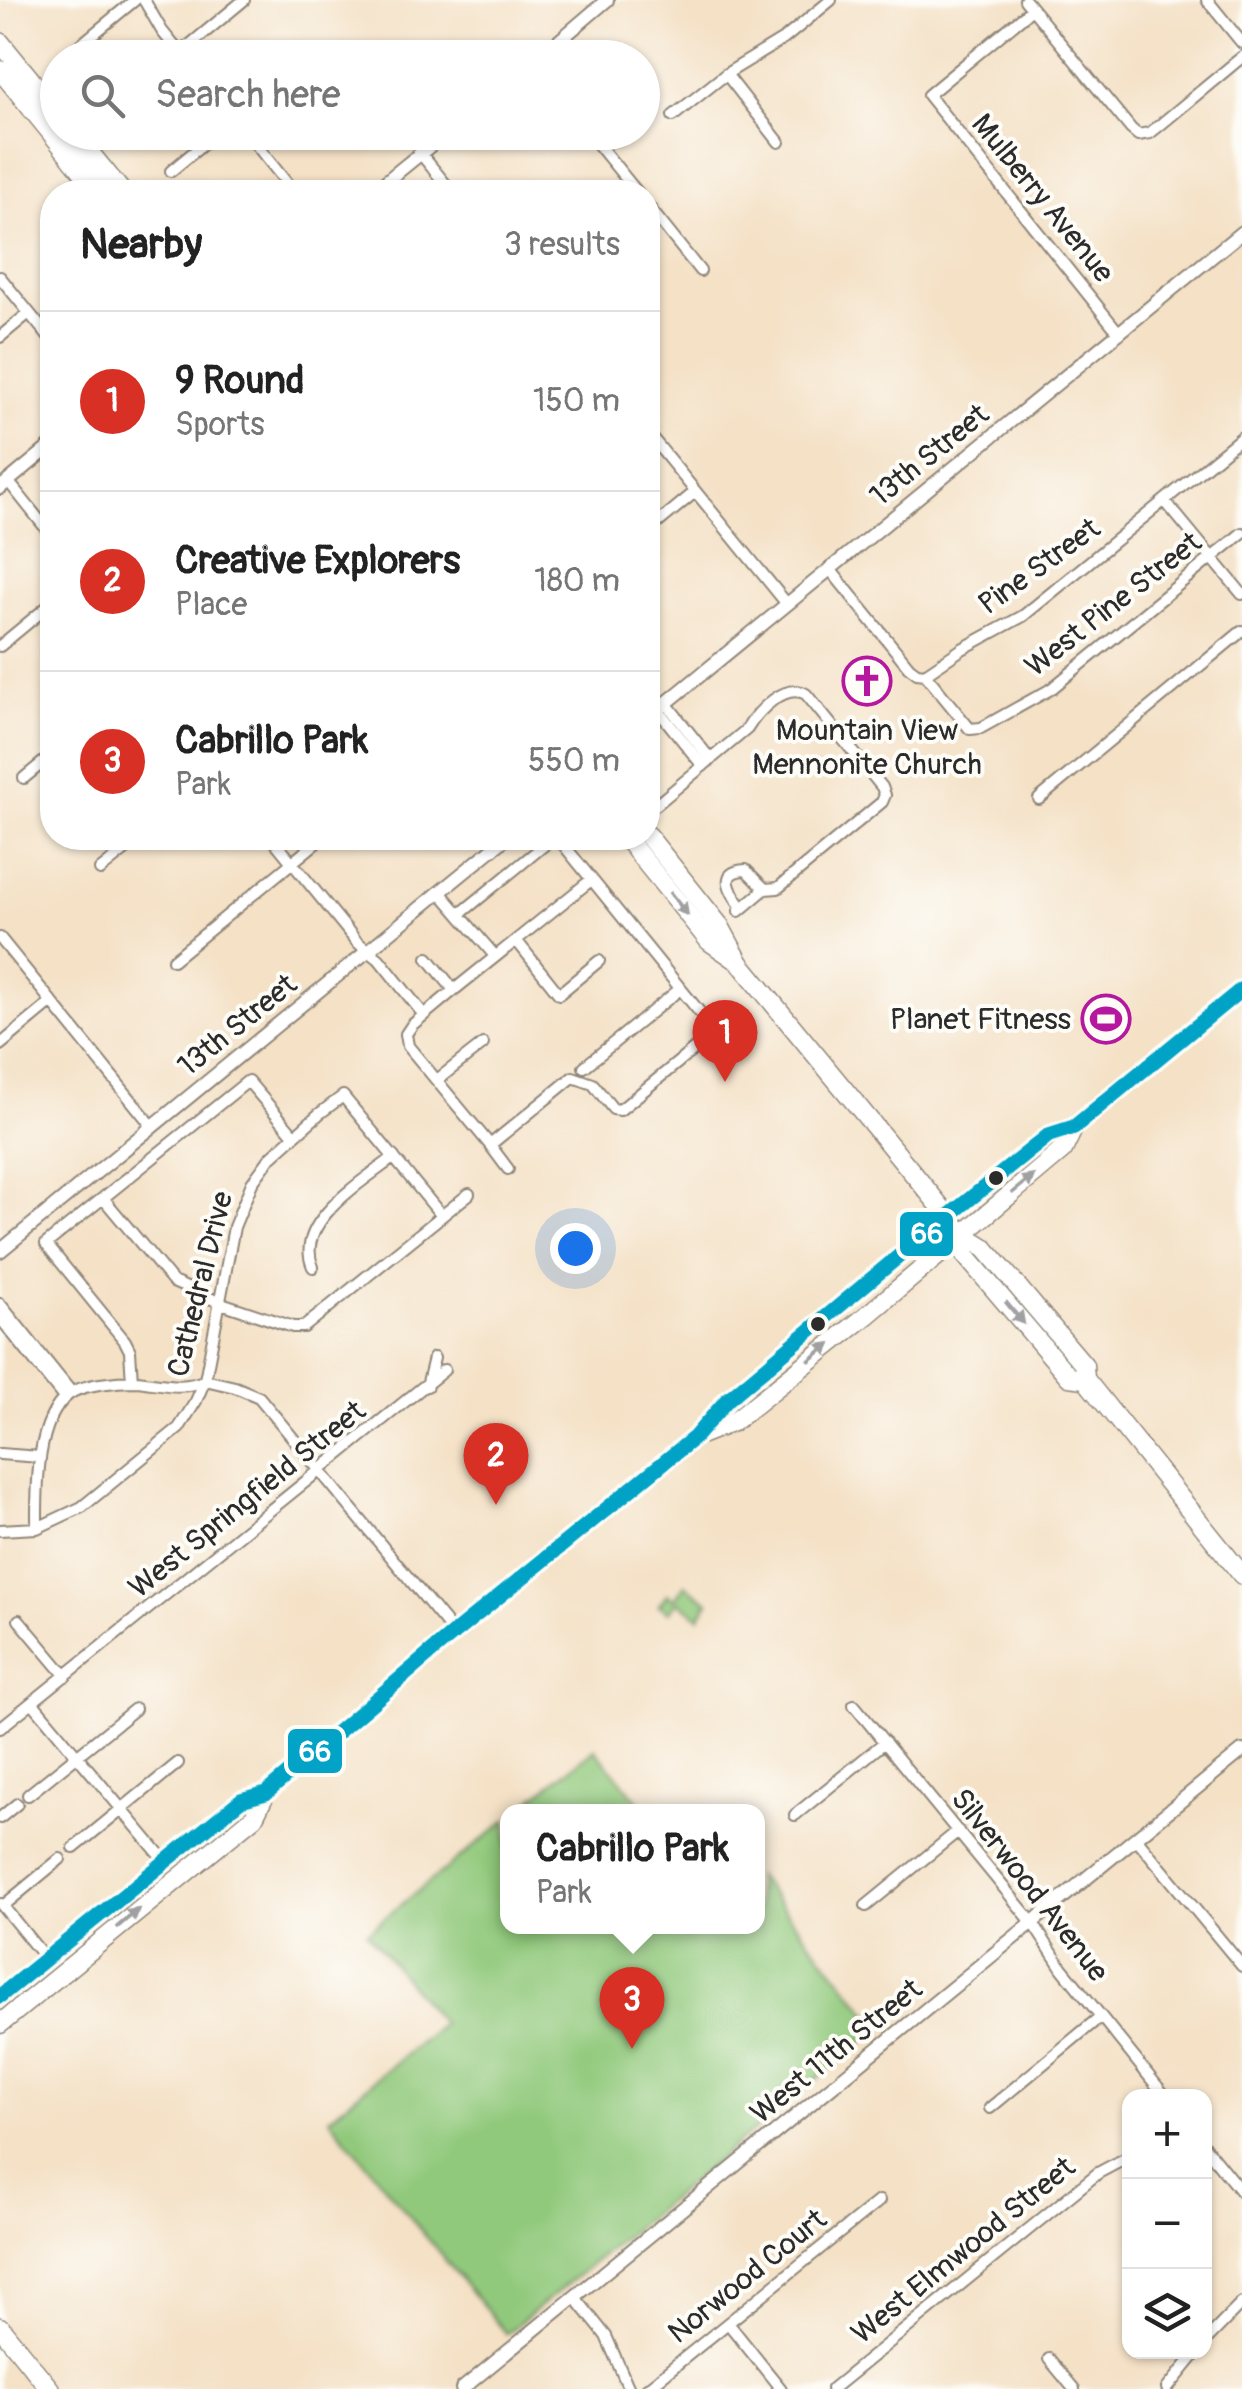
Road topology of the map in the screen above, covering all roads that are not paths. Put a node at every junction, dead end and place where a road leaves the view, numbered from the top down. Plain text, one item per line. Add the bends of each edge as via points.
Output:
1 (135, 0) edge
2 (144, 0) edge
3 (244, 0) edge
4 (607, 0) edge
5 (831, 0) edge
6 (1207, 0) edge
7 (1029, 4) edge
8 (85, 40) edge
9 (170, 40) edge
10 (199, 40) edge
11 (561, 40) edge
12 (0, 42) edge
13 (1242, 43) edge
14 (1242, 57) edge
15 (0, 70) edge
16 (726, 74) junction
17 (40, 91) edge
18 (674, 116) dead end
19 (40, 119) edge
20 (778, 142) dead end
21 (65, 150) edge
22 (88, 150) edge
23 (196, 150) edge
24 (260, 150) edge
25 (426, 150) edge
26 (603, 150) edge
27 (421, 154) junction
28 (171, 171) dead end
29 (89, 180) edge
30 (112, 180) edge
31 (284, 180) edge
32 (387, 180) edge
33 (442, 180) edge
34 (627, 180) edge
35 (660, 221) edge
36 (1242, 232) edge
37 (700, 271) dead end
38 (0, 277) edge
39 (29, 313) junction
40 (40, 326) edge
41 (1120, 333) junction
42 (0, 336) edge
43 (1242, 437) edge
44 (660, 448) edge
45 (40, 455) edge
46 (4, 484) edge
47 (695, 492) junction
48 (1165, 501) junction
49 (660, 521) edge
50 (40, 523) edge
51 (1242, 533) edge
52 (1212, 558) junction
53 (829, 568) junction
54 (1242, 594) edge
55 (787, 604) junction
56 (40, 613) edge
57 (1242, 631) edge
58 (0, 646) edge
59 (925, 674) junction
60 (660, 708) edge
61 (660, 713) edge
62 (708, 763) junction
63 (40, 765) edge
64 (24, 778) dead end
65 (1039, 799) dead end
66 (660, 803) edge
67 (125, 850) edge
68 (282, 850) edge
69 (307, 850) edge
70 (491, 850) edge
71 (541, 850) edge
72 (566, 850) edge
73 (636, 850) edge
74 (659, 850) edge
75 (292, 862) junction
76 (100, 870) dead end
77 (591, 880) junction
78 (765, 889) junction
79 (440, 892) junction
80 (460, 914) junction
81 (0, 938) edge
82 (516, 940) junction
83 (368, 950) junction
84 (496, 956) junction
85 (428, 958) dead end
86 (173, 960) dead end
87 (599, 961) dead end
88 (740, 963) junction
89 (680, 989) junction
90 (1242, 989) edge
91 (454, 990) junction
92 (52, 1002) junction
93 (424, 1015) junction
94 (0, 1044) edge
95 (483, 1044) dead end
96 (584, 1068) dead end
97 (437, 1080) junction
98 (152, 1127) junction
99 (1074, 1127) junction
100 (294, 1136) junction
101 (490, 1144) junction
102 (394, 1157) junction
103 (508, 1169) dead end
104 (469, 1194) dead end
105 (103, 1198) junction
106 (442, 1216) junction
107 (948, 1216) junction
108 (963, 1234) junction
109 (0, 1252) edge
110 (313, 1268) dead end
111 (220, 1303) junction
112 (0, 1304) edge
113 (6, 1321) edge
114 (434, 1358) dead end
115 (444, 1370) dead end
116 (205, 1380) junction
117 (132, 1381) junction
118 (426, 1387) junction
119 (68, 1395) junction
120 (695, 1437) junction
121 (0, 1454) edge
122 (40, 1457) junction
123 (322, 1471) junction
124 (38, 1528) junction
125 (0, 1530) edge
126 (1242, 1575) edge
127 (20, 1620) dead end
128 (454, 1633) junction
129 (66, 1676) junction
130 (32, 1702) junction
131 (854, 1705) dead end
132 (135, 1710) dead end
133 (0, 1728) edge
134 (885, 1742) junction
135 (1242, 1751) edge
136 (77, 1755) junction
137 (178, 1763) dead end
138 (266, 1793) junction
139 (28, 1795) dead end
140 (17, 1804) dead end
141 (236, 1805) junction
142 (122, 1809) junction
143 (796, 1815) dead end
144 (0, 1818) edge
145 (958, 1831) junction
146 (1136, 1838) junction
147 (74, 1848) dead end
148 (60, 1859) dead end
149 (200, 1860) junction
150 (166, 1861) junction
151 (1, 1905) edge
152 (866, 1906) dead end
153 (102, 1912) junction
154 (1032, 1922) junction
155 (1238, 1952) edge
156 (46, 1959) junction
157 (1242, 1966) edge
158 (57, 1977) junction
159 (0, 1996) edge
160 (0, 2011) edge
161 (1100, 2017) junction
162 (0, 2024) edge
163 (1159, 2089) edge
164 (990, 2108) dead end
165 (1212, 2156) edge
166 (1122, 2160) edge
167 (1242, 2193) edge
168 (879, 2201) dead end
169 (575, 2297) junction
170 (1242, 2303) edge
171 (728, 2324) junction
172 (0, 2327) edge
173 (1212, 2334) edge
174 (1048, 2359) dead end
175 (1190, 2359) edge
176 (50, 2389) edge
177 (462, 2389) edge
178 (629, 2389) edge
179 (646, 2389) edge
180 (781, 2389) edge
181 (832, 2389) edge
182 (1074, 2389) edge
183 (1167, 2389) edge

1 - 8 street
2 - 9 street
3 - 10 street
4 - 11 street
5 - 16 street
6 - 13 street
7 - 14 street via 1138,134 1150,133
7 - 41 street, Mulberry Avenue via 928,94
12 - 17 main road
15 - 19 main road
16 - 18 street
16 - 20 street
21 - 29 main road
22 - 30 main road
23 - 28 street
24 - 31 street
25 - 27 street
26 - 34 street
27 - 32 street
27 - 33 street
35 - 37 street
36 - 41 street, 13th Street
38 - 39 street
39 - 40 street
39 - 42 street
41 - 53 street, 13th Street
43 - 48 street, Pine Street
44 - 47 street
45 - 46 street
46 - 50 street
47 - 49 street
47 - 55 street
48 - 52 street
48 - 59 street, Pine Street via 1023,616
51 - 52 street, West Pine Street
52 - 54 street
52 - 59 street, West Pine Street via 1051,689 981,728 970,729
53 - 55 street, 13th Street
53 - 59 street via 909,668
55 - 60 street, 13th Street
56 - 58 street
57 - 65 street
61 - 62 street
62 - 66 street
62 - 78 street via 754,717 787,690 798,689 882,787 882,802 778,888
63 - 64 street
67 - 76 street
68 - 75 street
69 - 75 street
70 - 79 street, 13th Street
71 - 80 street
72 - 77 street
73 -> 88 main road via 709,941
74 - 88 main road via 720,926
75 - 83 street
75 - 86 street
77 - 82 street
77 - 89 street
78 - 78 street via 740,909 728,882 746,870
79 - 80 street
79 - 83 street, 13th Street
80 - 84 street
81 - 92 street
82 - 84 street
82 - 87 street via 559,994
83 - 93 street
83 - 98 street, 13th Street
84 - 91 street
85 - 91 street
88 - 107 main road
89 - 96 street
89 - 101 street via 710,1031 620,1110 593,1084 572,1077
90 - 99 main road
91 - 93 street
92 - 94 street
92 - 98 street
93 - 97 street via 406,1034 408,1046
95 - 97 street
97 - 101 street
98 - 109 street, 13th Street
99 - 107 main road via 1049,1135
108 -> 99 main road via 1063,1150
100 - 102 street, Cathedral Drive via 344,1096
100 - 105 street via 248,1081
100 - 111 street, Cathedral Drive via 270,1157 241,1206
101 - 103 street
102 - 106 street
102 - 110 street via 323,1217 308,1246
104 - 106 street
105 - 111 street via 173,1282
105 - 117 street via 46,1244 126,1341
106 - 111 street via 304,1327
107 - 108 main road
107 - 120 main road via 727,1400
120 -> 108 main road via 734,1422
108 - 126 main road via 984,1246 1084,1365 1084,1380
111 - 116 street, Cathedral Drive
112 - 113 street
113 - 119 street
114 - 118 street
115 - 118 street, West Springfield Street
116 - 117 street via 193,1386
116 - 123 street via 259,1396
116 - 124 street, Cathedral Drive via 178,1428 82,1506
117 - 119 street
118 - 123 street, West Springfield Street
119 - 122 street
120 - 128 main road
121 - 122 street
122 - 124 street
123 - 128 street
123 - 129 street, West Springfield Street
124 - 125 street, Cathedral Drive
127 - 129 street
128 - 138 main road
129 - 130 street, West Springfield Street
130 - 133 street, West Springfield Street
130 - 136 street
131 - 134 street, Silverwood Avenue
132 - 136 street
134 - 143 street
134 - 145 street, Silverwood Avenue
135 - 146 street, West 11th Street
136 - 139 street
136 - 142 street
137 - 142 street
138 - 141 main road
138 - 149 main road via 254,1816
140 - 144 street
141 - 149 main road via 197,1850
141 - 150 main road
142 - 147 street
142 - 150 street
145 - 152 street
145 - 154 street, Silverwood Avenue
146 - 154 street, West 11th Street
146 - 155 street
148 - 151 street
158 -> 149 main road
150 - 153 main road
151 - 156 street
153 - 156 main road
153 - 158 main road via 92,1931 55,1965
154 - 161 street, Silverwood Avenue
154 - 169 street, West 11th Street
155 - 157 street
156 - 159 main road
156 - 160 main road via 47,1970
158 - 162 main road
161 - 163 street, Silverwood Avenue
161 - 164 street
165 - 167 street
166 - 181 street, West Elmwood Street via 1098,2172
168 - 171 street, Norwood Court
169 - 177 street, West 11th Street
169 - 178 street via 606,2336
170 - 173 street
171 - 179 street, Norwood Court
171 - 180 street
172 - 176 main road
174 - 182 street
175 - 183 street

